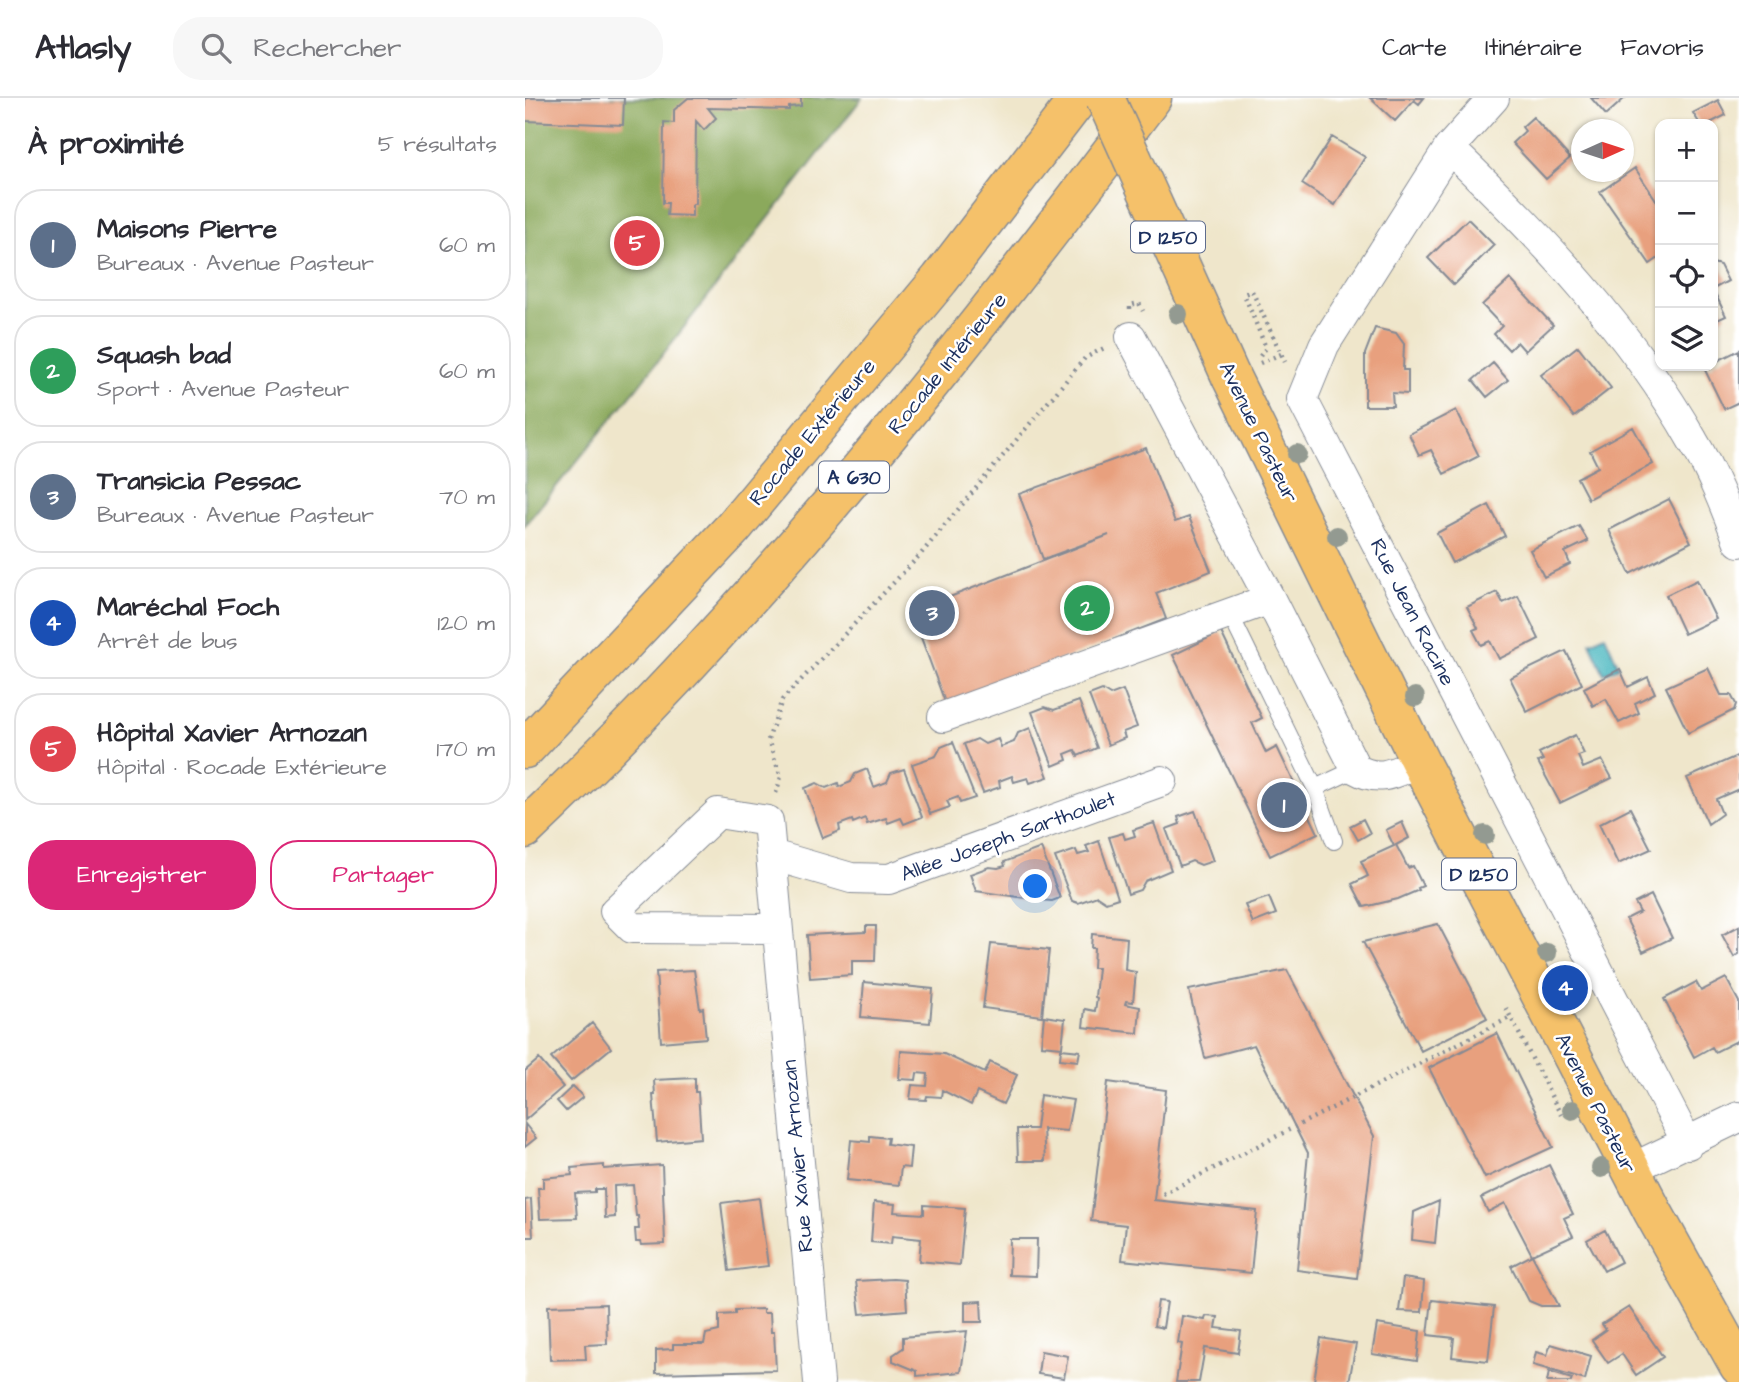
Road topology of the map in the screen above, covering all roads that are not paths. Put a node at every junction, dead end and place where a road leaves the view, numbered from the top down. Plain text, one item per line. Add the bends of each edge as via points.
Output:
1 (1079, 98) edge
2 (1105, 98) edge
3 (1152, 98) edge
4 (1494, 98) edge
5 (1450, 148) junction
6 (1131, 337) road end
7 (1739, 542) edge
8 (1269, 599) junction
9 (1230, 614) junction
10 (943, 717) dead end
11 (525, 749) edge
12 (1420, 762) junction
13 (1356, 769) junction
14 (1162, 781) dead end
15 (1315, 788) junction
16 (525, 829) edge
17 (1334, 841) dead end
18 (772, 855) junction
19 (776, 929) junction
20 (1739, 1117) edge
21 (1688, 1144) junction
22 (1631, 1169) junction
23 (1739, 1366) edge
24 (819, 1382) edge

1 - 11 main road, Rocade Extérieure / A 630 via 940,279 733,527
2 - 12 main road, Avenue Pasteur / D 1250, bridge via 1243,370
3 - 16 main road, Rocade Intérieure / A 630 via 1008,289 809,532 596,761
4 - 5 street, Rue Jean Racine
5 - 7 street via 1576,278 1638,355 1694,442
5 - 21 street, Rue Jean Racine via 1324,345 1302,400
6 - 8 street
8 - 9 street
8 - 13 street
9 - 10 street
9 - 15 lane
12 - 13 street via 1370,777
12 - 22 main road, Avenue Pasteur / D 1250
13 - 15 lane
14 - 18 street, Allée Joseph Sarthoulet via 889,878 851,878
15 - 17 lane
18 - 19 street, Rue Xavier Arnozan
18 - 19 street, Rue Xavier Arnozan via 768,821 717,813 615,911 632,928
19 - 24 street, Rue Xavier Arnozan
20 - 21 street
21 - 22 street
22 - 23 main road, Avenue Pasteur / D 1250

